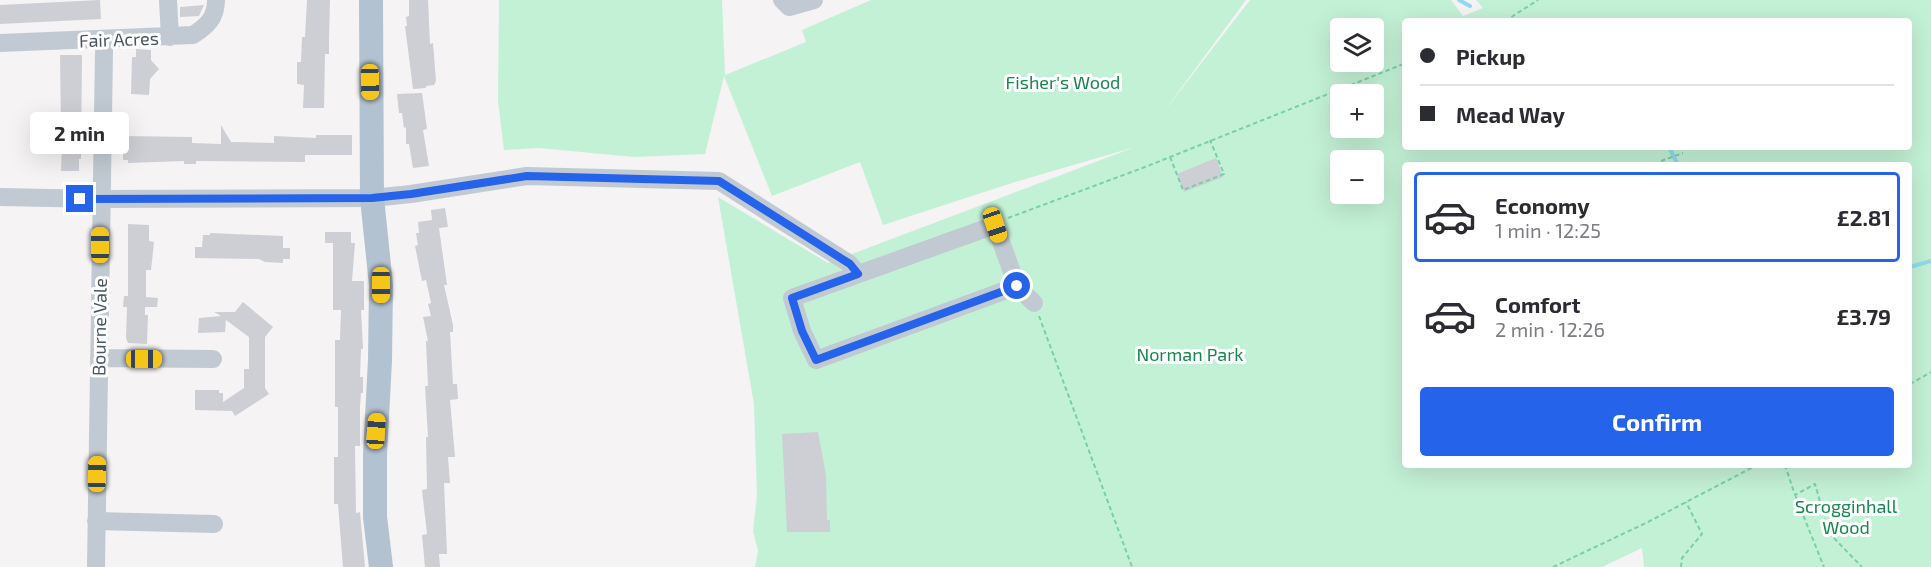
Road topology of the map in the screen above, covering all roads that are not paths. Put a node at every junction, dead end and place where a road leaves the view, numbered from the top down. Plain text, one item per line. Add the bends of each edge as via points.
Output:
1 (168, 0) edge
2 (216, 0) edge
3 (371, 0) edge
4 (782, 0) edge
5 (814, 0) edge
6 (170, 37) junction
7 (0, 42) edge
8 (104, 51) dead end
9 (0, 197) edge
10 (372, 198) junction
11 (100, 199) junction
12 (858, 274) junction
13 (1017, 286) junction
14 (1034, 303) road end
15 (99, 358) junction
16 (213, 359) dead end
17 (96, 521) junction
18 (214, 524) dead end
19 (96, 567) edge
20 (381, 567) edge

1 - 6 street
2 - 6 street, Fair Acres via 214,15 201,30
3 - 10 main road
4 - 5 street via 789,7
6 - 7 street, Fair Acres
8 - 11 street, Bourne Vale
9 - 11 street
10 - 11 street
10 - 12 street via 527,176 719,181 850,264
10 - 20 main road via 381,285 375,517
11 - 15 street, Bourne Vale
12 - 13 street via 995,225
12 - 13 street via 792,298 816,360
13 - 14 street
15 - 16 street
15 - 17 street, Bourne Vale
17 - 18 street
17 - 19 street, Bourne Vale

